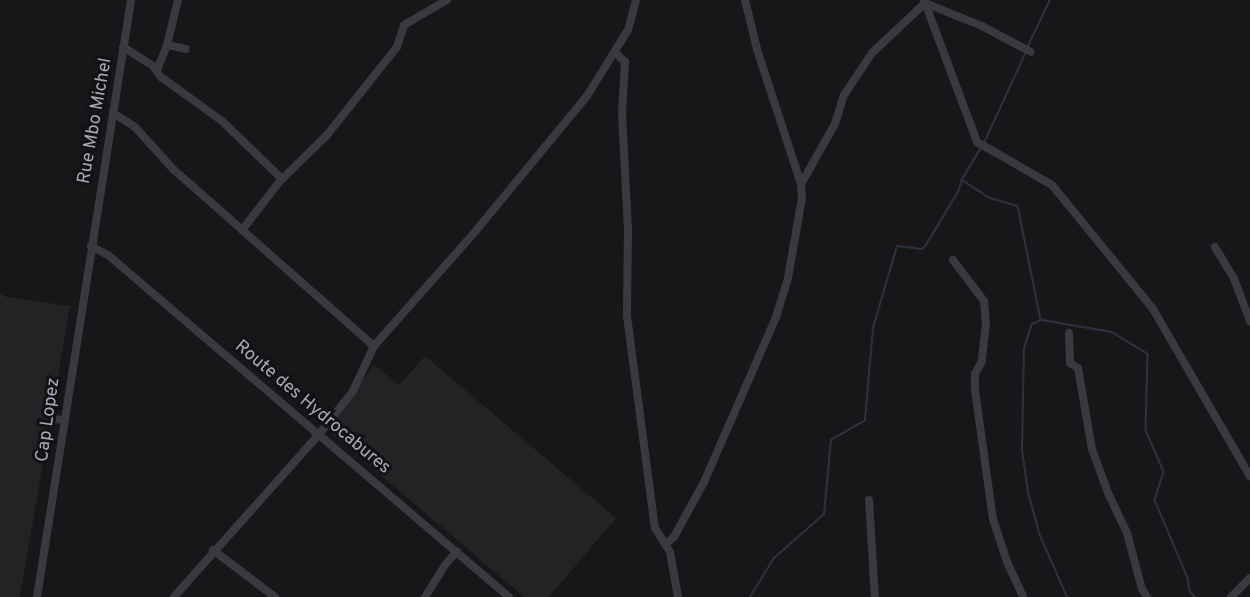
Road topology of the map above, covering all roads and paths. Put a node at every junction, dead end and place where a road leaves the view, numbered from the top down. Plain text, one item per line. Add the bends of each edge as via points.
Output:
1 (131, 0) edge
2 (178, 0) edge
3 (447, 0) edge
4 (636, 0) edge
5 (745, 0) edge
6 (925, 2) edge
7 (167, 45) junction
8 (123, 47) junction
9 (186, 49) dead end
10 (1028, 50) dead end
11 (616, 53) junction
12 (157, 70) junction
13 (113, 113) junction
14 (282, 179) junction
15 (801, 184) junction
16 (242, 230) junction
17 (91, 246) junction
18 (1215, 247) dead end
19 (953, 260) dead end
20 (1250, 321) edge
21 (1069, 333) dead end
22 (374, 346) junction
23 (53, 419) dead end
24 (65, 420) junction
25 (320, 433) junction
26 (1250, 476) edge
27 (869, 500) dead end
28 (666, 544) junction
29 (213, 550) junction
30 (457, 552) junction
31 (1250, 578) edge
32 (37, 597) edge
33 (174, 597) edge
34 (274, 597) edge
35 (425, 597) edge
36 (509, 597) edge
37 (678, 597) edge
38 (875, 597) edge
39 (1023, 597) edge
40 (1147, 597) edge
41 (1231, 597) edge

1 - 8 street, Rue Mbo Michel
2 - 7 street
3 - 14 street via 404,25 397,47 327,135
4 - 11 street via 628,30
5 - 15 street
6 - 10 street
6 - 15 street via 872,53 844,95 835,124
6 - 26 street via 973,134 984,148 1052,185 1153,309
7 - 9 street
7 - 12 street
8 - 12 street
8 - 13 street, Rue Mbo Michel
11 - 22 street via 587,96 474,233
11 - 28 street via 625,62 622,114 628,228 627,316 655,528
12 - 14 street via 161,77 222,121
13 - 16 street via 135,127 173,169
13 - 17 street, Rue Mbo Michel
14 - 16 street
15 - 28 street via 796,237 776,317 704,482 674,537
16 - 22 street
17 - 24 street, Cap Lopez
17 - 25 street, Route des Hydrocabures via 108,255
18 - 20 street via 1234,279
19 - 39 street via 984,301 983,352 975,374 979,423 993,519 1006,562
21 - 40 street via 1070,363 1078,368 1092,449 1127,532
22 - 25 street via 353,391
23 - 24 street
24 - 32 street, Cap Lopez
25 - 29 street
25 - 30 street, Route des Hydrocabures
27 - 38 street
28 - 37 street
29 - 33 street
29 - 34 street
30 - 35 street
30 - 36 street, Route des Hydrocabures
31 - 41 street

